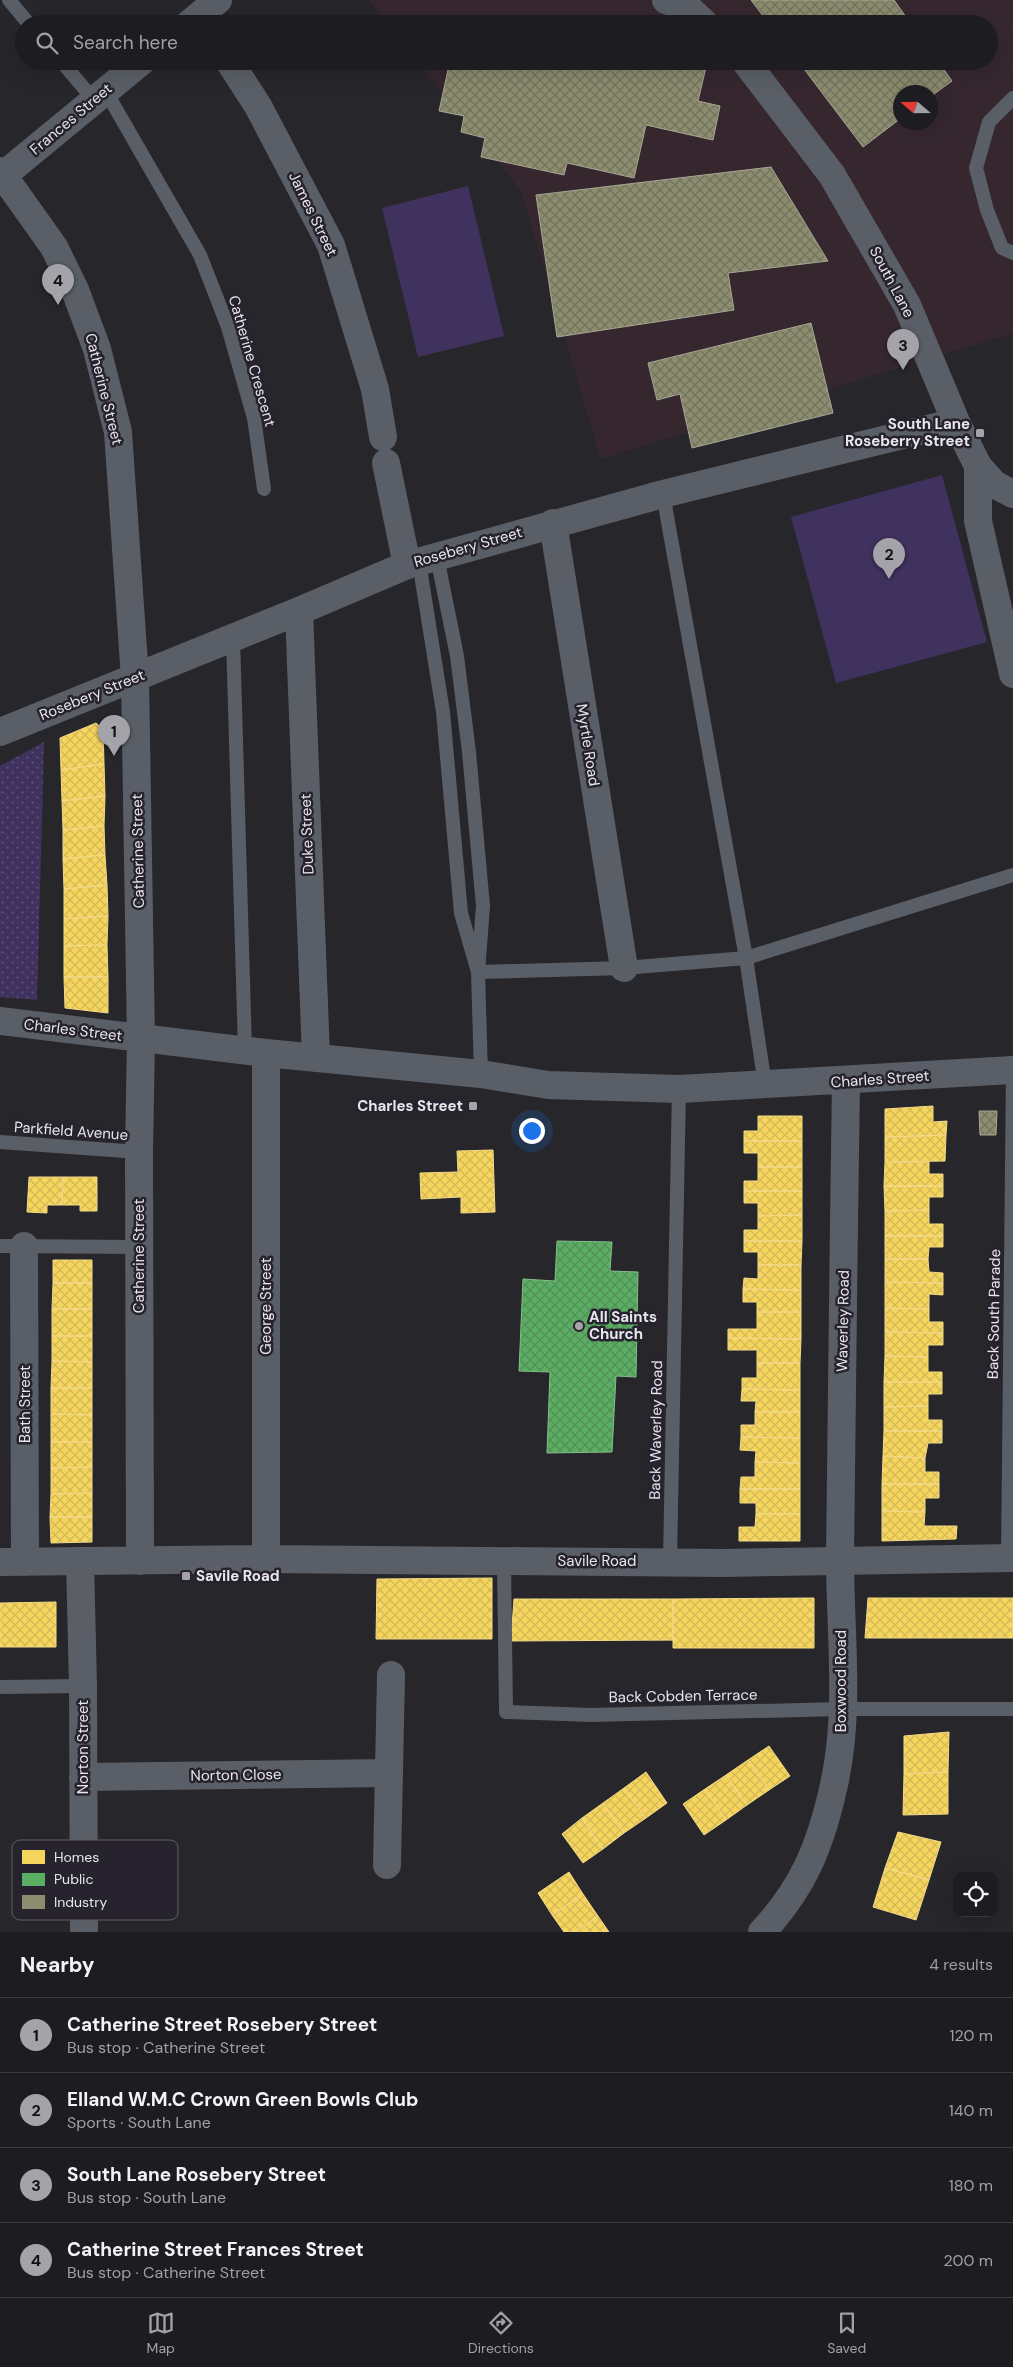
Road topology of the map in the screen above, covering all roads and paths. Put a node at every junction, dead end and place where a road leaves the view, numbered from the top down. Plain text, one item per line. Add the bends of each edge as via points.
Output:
1 (9, 0) edge
2 (22, 15) edge
3 (71, 70) edge
4 (131, 70) edge
5 (235, 70) edge
6 (752, 70) edge
7 (99, 95) junction
8 (1013, 98) edge
9 (1, 175) edge
10 (1013, 253) edge
11 (956, 422) junction
12 (978, 466) junction
13 (264, 488) dead end
14 (663, 494) junction
15 (1013, 494) edge
16 (553, 523) junction
17 (421, 561) junction
18 (299, 611) junction
19 (233, 638) junction
20 (1013, 674) edge
21 (135, 678) junction
22 (0, 732) edge
23 (1013, 875) edge
24 (746, 958) junction
25 (624, 968) junction
26 (478, 972) junction
27 (0, 1021) edge
28 (141, 1039) junction
29 (255, 1051) junction
30 (316, 1057) junction
31 (1013, 1070) edge
32 (481, 1074) junction
33 (846, 1081) junction
34 (765, 1085) junction
35 (679, 1089) junction
36 (0, 1142) edge
37 (139, 1152) junction
38 (12, 1246) edge
39 (139, 1247) junction
40 (1011, 1558) edge
41 (266, 1559) junction
42 (80, 1561) junction
43 (140, 1561) junction
44 (504, 1561) junction
45 (670, 1561) junction
46 (840, 1561) junction
47 (12, 1562) edge
48 (391, 1675) dead end
49 (83, 1686) junction
50 (0, 1687) edge
51 (842, 1708) junction
52 (1013, 1709) edge
53 (389, 1773) junction
54 (83, 1777) junction
55 (83, 1840) edge
56 (387, 1865) dead end
57 (762, 1932) edge

1 - 2 lane
3 - 7 lane, Catherine Crescent
4 - 7 street, Frances Street
5 - 17 street, James Street via 258,106 331,245 375,389 385,450
6 - 11 street, South Lane via 832,175 906,305
7 - 9 street, Frances Street
7 - 13 lane, Catherine Crescent via 200,254 228,327 254,418
8 - 10 lane via 989,122 976,168 987,210 1002,248
9 - 21 street, Catherine Street via 54,247 98,349 118,432
11 - 12 street, South Lane
11 - 14 street, Rosebery Street
12 - 15 street via 994,484
12 - 20 street, South Lane via 978,521
14 - 16 street, Rosebery Street
14 - 24 lane
16 - 17 street, Rosebery Street
16 - 25 street, Myrtle Road
17 - 18 street, Rosebery Street
17 - 26 lane via 443,712 462,913
17 - 26 lane via 457,656 483,906
18 - 19 street, Rosebery Street
18 - 30 street, Duke Street
19 - 21 street, Rosebery Street
19 - 29 lane
21 - 22 street, Rosebery Street
21 - 28 street, Catherine Street
23 - 24 lane
24 - 25 lane
24 - 34 lane
25 - 26 lane
26 - 32 lane
27 - 28 street, Charles Street
28 - 29 street, Charles Street
28 - 37 street, Catherine Street
29 - 30 street, Charles Street
29 - 41 street, George Street
30 - 32 street, Charles Street
31 - 33 street, Charles Street
31 - 40 lane, Back South Parade
32 - 35 street, Charles Street via 548,1085
33 - 34 street, Charles Street
33 - 46 street, Waverley Road
34 - 35 street, Charles Street
35 - 45 lane, Back Waverley Road
36 - 37 lane, Parkfield Avenue
37 - 39 street, Catherine Street
38 - 39 lane
38 - 47 street, Bath Street
39 - 43 street, Catherine Street
40 - 46 street, Savile Road
41 - 43 street, Savile Road
41 - 44 street, Savile Road
42 - 43 street, Savile Road
42 - 47 street, Savile Road
42 - 49 street, Norton Street
44 - 45 street, Savile Road
44 - 51 lane, Back Cobden Terrace via 506,1712 591,1715
45 - 46 street, Savile Road
46 - 51 street, Boxwood Road
48 - 53 street
49 - 50 lane
49 - 54 street, Norton Street
51 - 52 lane, Back Cobden Terrace
51 - 57 street, Boxwood Road via 834,1788 817,1848 796,1891
53 - 54 street, Norton Close
53 - 56 street
54 - 55 street, Norton Street

